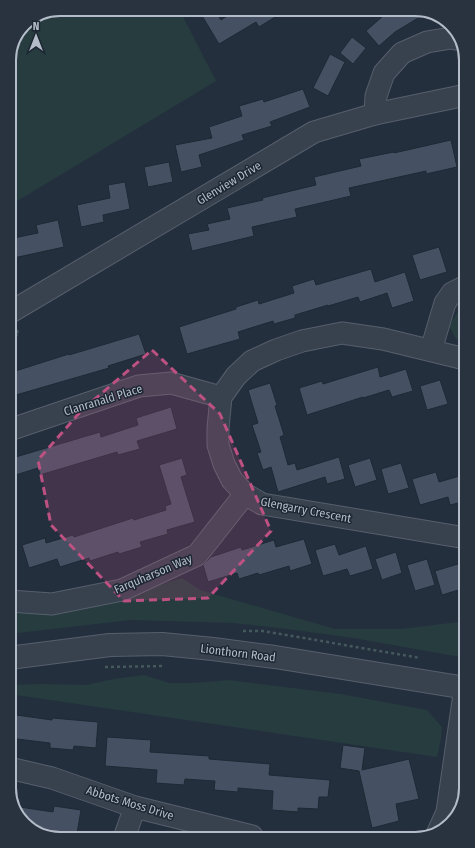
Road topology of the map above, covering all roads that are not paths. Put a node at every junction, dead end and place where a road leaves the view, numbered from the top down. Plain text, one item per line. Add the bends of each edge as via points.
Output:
1 (453, 38) edge
2 (459, 96) edge
3 (375, 114) junction
4 (459, 290) edge
5 (16, 309) edge
6 (431, 350) junction
7 (459, 357) edge
8 (221, 397) junction
9 (16, 428) edge
10 (245, 494) junction
11 (459, 537) edge
12 (16, 601) edge
13 (16, 657) edge
14 (459, 687) edge
15 (459, 729) edge
16 (16, 770) edge
17 (135, 806) junction
18 (442, 822) edge
19 (126, 832) edge
20 (236, 832) edge

1 - 3 street via 427,42 402,53 384,73 376,96
2 - 3 street, Glenview Drive
3 - 5 street, Glenview Drive via 314,132
4 - 6 street via 452,293 445,303
6 - 7 street
6 - 8 street via 383,338 342,333 302,341 252,361 236,376
8 - 9 street, Clanranald Place via 171,383 139,386
8 - 10 street, Glengarry Crescent via 218,445 232,480
10 - 11 street, Glengarry Crescent via 262,504
10 - 12 street, Farquharson Way via 197,555 122,590 52,604
13 - 14 street, Lionthorn Road via 110,645 162,644 267,656
15 - 18 street via 447,812
16 - 17 street, Abbots Moss Drive via 52,778
17 - 19 street
17 - 20 street, Abbots Moss Drive

